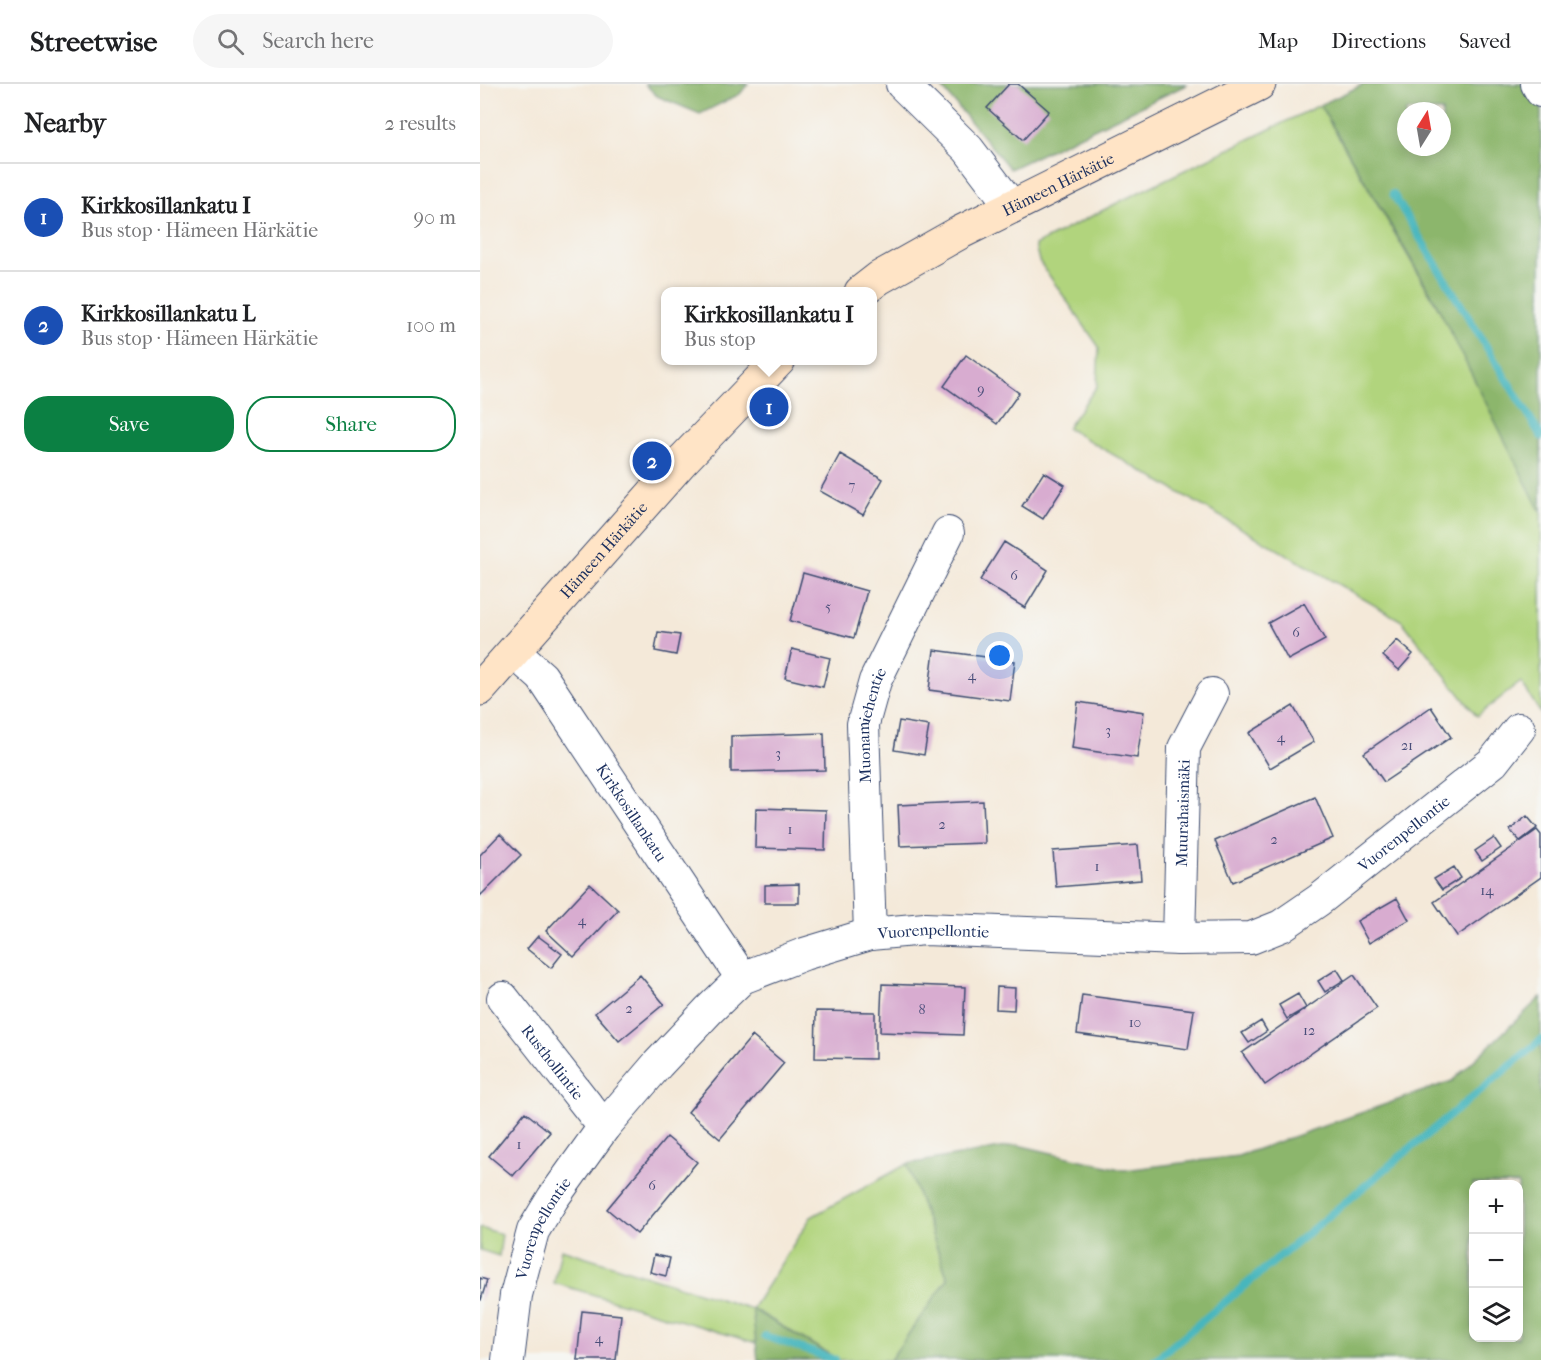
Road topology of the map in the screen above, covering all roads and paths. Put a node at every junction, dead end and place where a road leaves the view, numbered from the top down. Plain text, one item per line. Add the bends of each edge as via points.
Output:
1 (902, 84) edge
2 (1259, 84) edge
3 (1537, 84) edge
4 (1541, 91) edge
5 (1012, 207) junction
6 (867, 287) edge
7 (774, 365) edge
8 (948, 533) dead end
9 (514, 652) junction
10 (480, 689) edge
11 (1212, 694) dead end
12 (1519, 729) dead end
13 (870, 934) junction
14 (1179, 939) junction
15 (742, 978) junction
16 (503, 998) dead end
17 (604, 1127) junction
18 (508, 1360) edge

1 - 5 street via 968,149
2 - 5 main road, Hämeen Härkätie
3 - 4 street
5 - 6 main road, Hämeen Härkätie
7 - 9 main road, Hämeen Härkätie via 682,461
8 - 13 street, Muonamiehentie via 875,681 863,724
9 - 10 main road, Hämeen Härkätie
9 - 15 street, Kirkkosillankatu via 542,677
11 - 14 street, Muurahaismäki via 1184,748
12 - 14 street, Vuorenpellontie via 1493,762 1458,791 1281,926 1251,938
13 - 14 street, Vuorenpellontie via 926,929
13 - 15 street, Vuorenpellontie
15 - 17 street, Vuorenpellontie via 665,1056
16 - 17 street, Rusthollintie
17 - 18 street, Vuorenpellontie via 533,1231 516,1296

